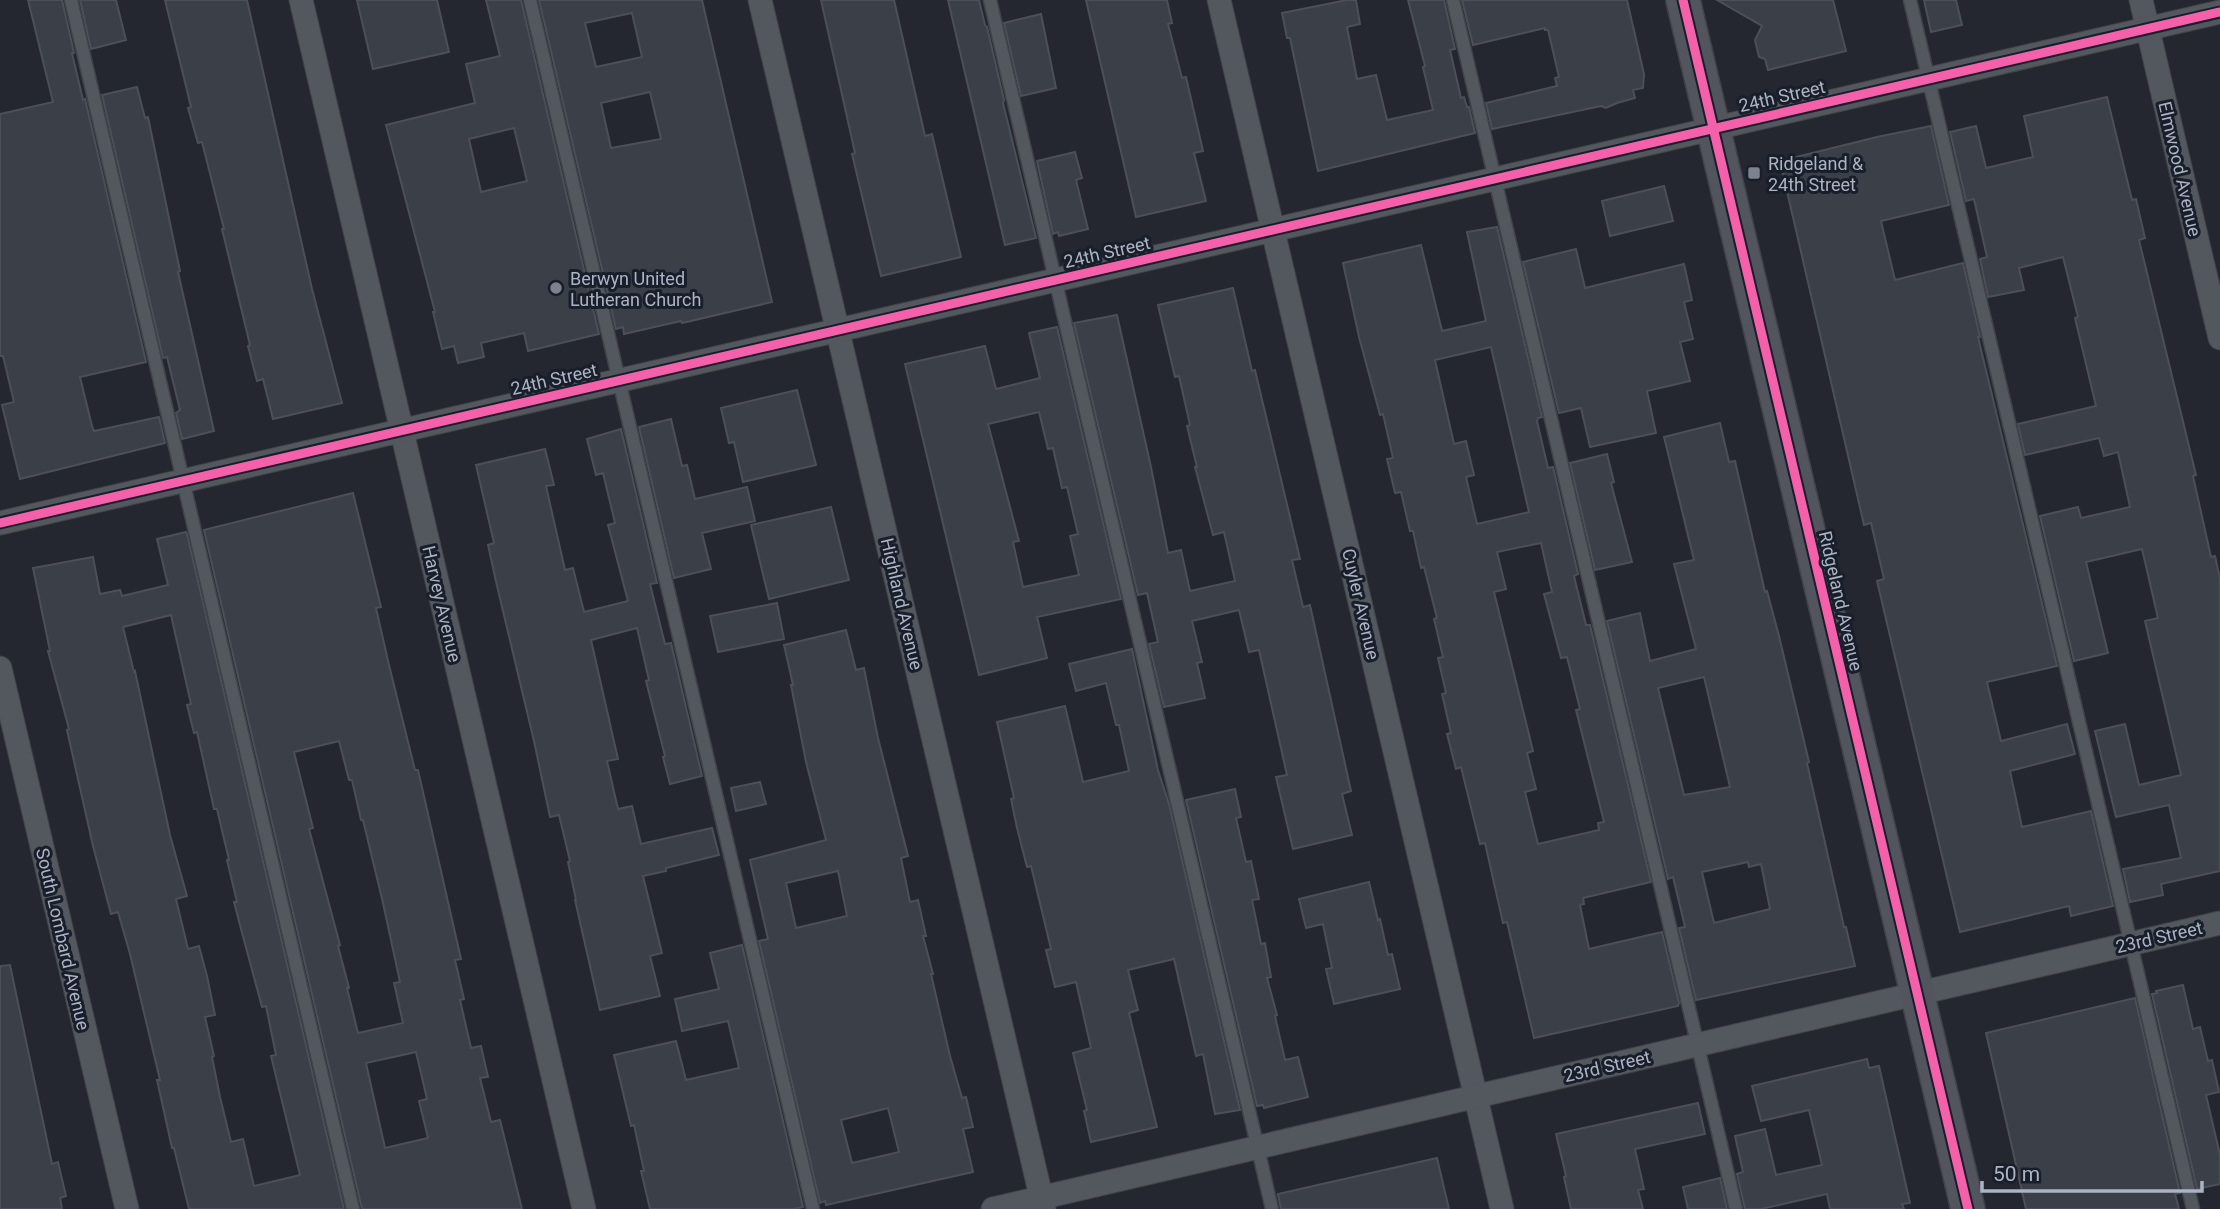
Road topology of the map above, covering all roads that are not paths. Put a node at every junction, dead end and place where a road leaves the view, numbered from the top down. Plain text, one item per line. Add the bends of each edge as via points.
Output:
1 (71, 0) edge
2 (301, 0) edge
3 (530, 0) edge
4 (760, 0) edge
5 (990, 0) edge
6 (1219, 0) edge
7 (1453, 0) edge
8 (1683, 0) edge
9 (1910, 0) edge
10 (2141, 0) edge
11 (2220, 12) edge
12 (2147, 28) junction
13 (1928, 78) junction
14 (1713, 128) junction
15 (1495, 178) junction
16 (1273, 230) junction
17 (1055, 280) junction
18 (838, 330) junction
19 (2220, 338) edge
20 (620, 380) junction
21 (402, 430) junction
22 (183, 480) junction
23 (0, 523) edge
24 (0, 668) edge
25 (2220, 923) edge
26 (2132, 943) junction
27 (1917, 994) junction
28 (1698, 1045) junction
29 (1476, 1096) junction
30 (1258, 1147) junction
31 (1043, 1203) edge
32 (127, 1209) edge
33 (354, 1209) edge
34 (584, 1209) edge
35 (813, 1209) edge
36 (993, 1209) edge
37 (1272, 1209) edge
38 (1502, 1209) edge
39 (1736, 1209) edge
40 (1968, 1209) edge
41 (2193, 1209) edge

1 - 22 lane
2 - 21 street, Harvey Avenue
3 - 20 lane
4 - 18 street, Highland Avenue
5 - 17 lane
6 - 16 street, Cuyler Avenue
7 - 15 lane
8 - 14 street, Ridgeland Avenue
9 - 13 lane
10 - 12 street, Elmwood Avenue
11 - 12 street, 24th Street
12 - 13 street, 24th Street
12 - 19 street, Elmwood Avenue
13 - 14 street, 24th Street
13 - 26 lane
14 - 15 street, 24th Street
14 - 27 street, Ridgeland Avenue
15 - 16 street, 24th Street
15 - 28 lane
16 - 17 street, 24th Street
16 - 29 street, Cuyler Avenue
17 - 18 street, 24th Street
17 - 30 lane
18 - 20 street, 24th Street
18 - 31 street, Highland Avenue
20 - 21 street, 24th Street
20 - 35 lane
21 - 22 street, 24th Street
21 - 34 street, Harvey Avenue
22 - 23 street, 24th Street
22 - 33 lane
24 - 32 street, South Lombard Avenue
25 - 26 street, 23rd Street
26 - 27 street, 23rd Street
26 - 41 lane
27 - 28 street, 23rd Street
27 - 40 street, Ridgeland Avenue
28 - 29 street, 23rd Street
28 - 39 lane
29 - 30 street, 23rd Street
29 - 38 street, Cuyler Avenue
30 - 31 street, 23rd Street
30 - 37 lane
31 - 36 street, 23rd Street

